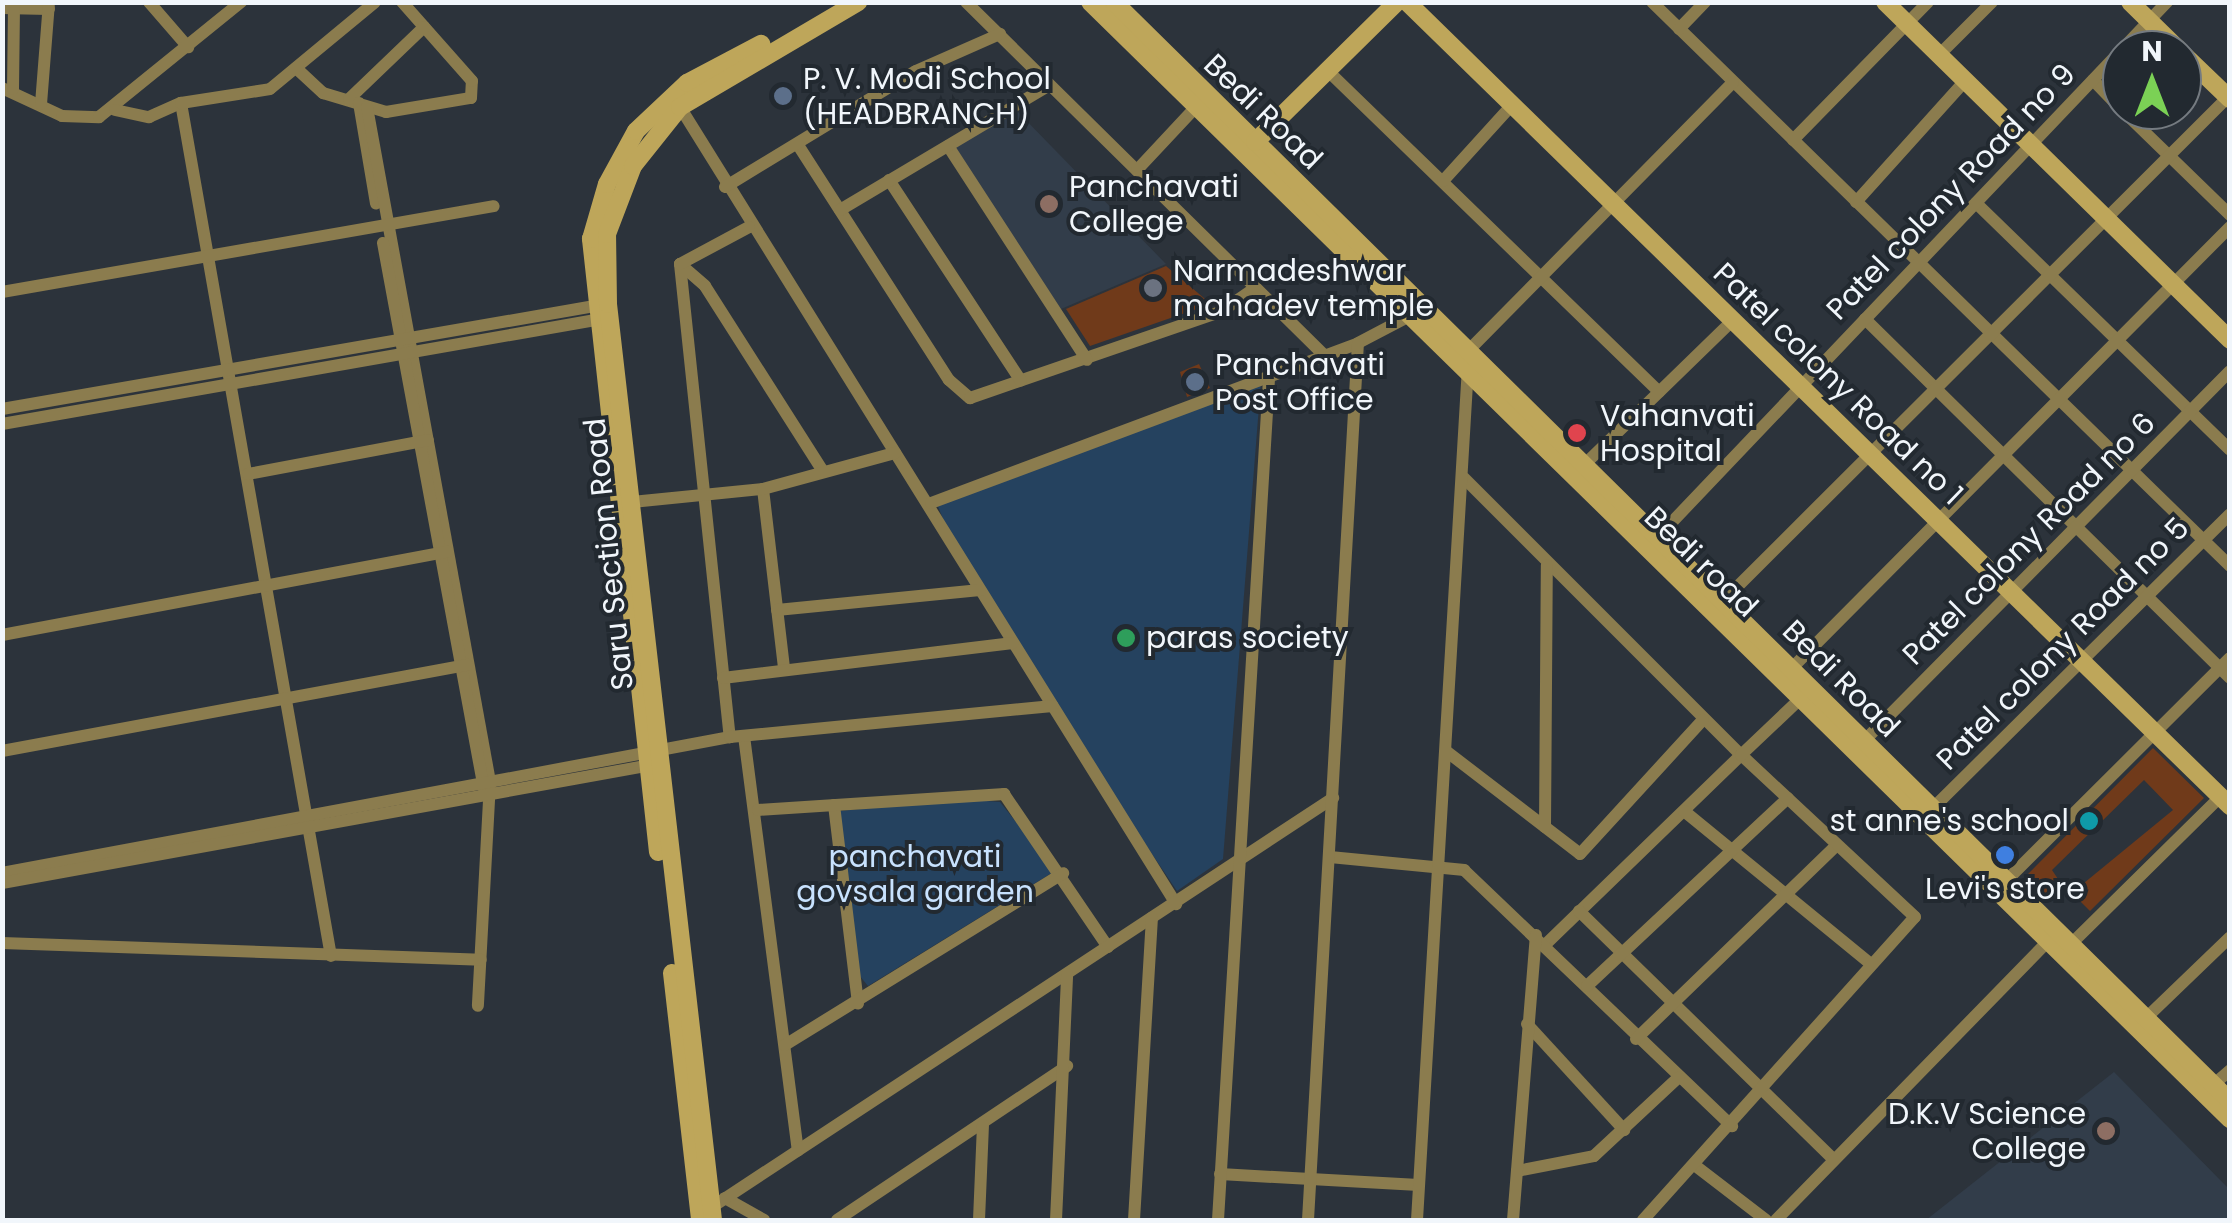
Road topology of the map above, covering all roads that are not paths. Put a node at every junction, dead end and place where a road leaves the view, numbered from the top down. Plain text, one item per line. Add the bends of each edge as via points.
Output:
1 (149, 2) edge
2 (375, 2) edge
3 (402, 2) edge
4 (834, 2) edge
5 (858, 2) edge
6 (966, 2) edge
7 (1090, 2) edge
8 (1114, 2) edge
9 (1397, 2) edge
10 (1407, 2) edge
11 (1652, 2) edge
12 (1706, 2) edge
13 (1885, 2) edge
14 (1928, 2) edge
15 (1992, 2) edge
16 (2130, 2) edge
17 (2167, 2) edge
18 (233, 5) edge
19 (10, 6) edge
20 (49, 6) edge
21 (2149, 21) junction
22 (1907, 24) junction
23 (424, 27) junction
24 (1679, 28) junction
25 (2158, 30) edge
26 (1000, 34) junction
27 (188, 47) junction
28 (1939, 55) junction
29 (296, 68) junction
30 (1328, 71) junction
31 (2202, 72) edge
32 (2093, 80) junction
33 (1965, 81) junction
34 (1733, 82) junction
35 (1046, 87) junction
36 (476, 88) junction
37 (8, 89) edge
38 (2102, 89) edge
39 (2229, 97) edge
40 (484, 101) dead end
41 (181, 102) junction
42 (358, 103) junction
43 (41, 104) junction
44 (1512, 104) junction
45 (680, 106) junction
46 (1196, 107) junction
47 (115, 110) junction
48 (2142, 130) edge
49 (1792, 140) junction
50 (1255, 142) junction
51 (798, 145) junction
52 (948, 146) junction
53 (2030, 146) junction
54 (2168, 156) junction
55 (1136, 170) junction
56 (889, 180) junction
57 (1443, 181) junction
58 (724, 187) junction
59 (1856, 202) junction
60 (1976, 203) junction
61 (1614, 204) junction
62 (494, 206) dead end
63 (840, 210) junction
64 (2230, 214) edge
65 (2106, 219) junction
66 (749, 226) junction
67 (2230, 227) edge
68 (385, 228) junction
69 (204, 260) junction
70 (1919, 262) junction
71 (680, 264) junction
72 (2050, 276) junction
73 (1541, 277) junction
74 (2173, 284) junction
75 (1255, 288) junction
76 (2, 292) edge
77 (1418, 311) junction
78 (601, 312) junction
79 (1865, 319) junction
80 (1733, 320) junction
81 (1992, 334) junction
82 (2230, 340) edge
83 (2117, 341) junction
84 (406, 343) junction
85 (1358, 344) junction
86 (1468, 350) junction
87 (1325, 356) junction
88 (1088, 360) junction
89 (2230, 371) edge
90 (1468, 374) junction
91 (226, 375) junction
92 (1269, 378) junction
93 (1021, 381) junction
94 (1801, 386) junction
95 (1936, 390) junction
96 (1659, 392) junction
97 (2059, 400) junction
98 (2, 409) edge
99 (2189, 412) junction
100 (2, 424) edge
101 (424, 440) junction
102 (2230, 450) edge
103 (894, 452) junction
104 (1872, 455) junction
105 (2003, 457) junction
106 (1584, 466) junction
107 (2132, 470) junction
108 (824, 471) junction
109 (248, 474) junction
110 (1464, 478) junction
111 (763, 489) junction
112 (700, 495) junction
113 (632, 502) junction
114 (931, 503) junction
115 (2230, 514) edge
116 (1939, 521) junction
117 (2077, 527) junction
118 (2204, 540) junction
119 (1651, 543) junction
120 (444, 552) junction
121 (1547, 566) junction
122 (2230, 566) edge
123 (268, 586) junction
124 (980, 590) junction
125 (2013, 593) junction
126 (2147, 596) junction
127 (1723, 601) junction
128 (777, 610) junction
129 (2, 634) edge
130 (1013, 642) junction
131 (2082, 660) junction
132 (465, 665) junction
133 (2226, 668) edge
134 (1791, 669) junction
135 (784, 670) junction
136 (723, 678) junction
137 (286, 697) junction
138 (1801, 698) junction
139 (1054, 706) junction
140 (1703, 720) junction
141 (2154, 732) junction
142 (737, 736) junction
143 (1864, 742) junction
144 (1446, 750) junction
145 (2, 751) edge
146 (1741, 755) junction
147 (651, 758) junction
148 (486, 787) junction
149 (1334, 798) junction
150 (1788, 798) junction
151 (2226, 802) edge
152 (834, 805) junction
153 (1932, 809) junction
154 (758, 810) junction
155 (1684, 811) junction
156 (308, 822) junction
157 (1546, 828) junction
158 (1837, 844) junction
159 (1735, 851) junction
160 (1330, 857) junction
161 (1440, 862) junction
162 (1234, 866) junction
163 (1063, 872) junction
164 (2, 873) edge
165 (2008, 879) junction
166 (2, 883) edge
167 (1786, 894) junction
168 (1176, 904) junction
169 (1580, 911) junction
170 (1152, 918) junction
171 (2230, 936) edge
172 (2060, 938) junction
173 (1541, 940) junction
174 (2, 944) edge
175 (1108, 947) junction
176 (331, 956) junction
177 (1624, 956) junction
178 (481, 960) junction
179 (1871, 964) junction
180 (1067, 974) junction
181 (1587, 986) junction
182 (858, 1004) junction
183 (1672, 1004) junction
184 (478, 1006) dead end
185 (2147, 1017) junction
186 (1527, 1024) junction
187 (1636, 1038) junction
188 (785, 1045) junction
189 (1066, 1066) junction
190 (2230, 1070) edge
191 (1678, 1078) junction
192 (2213, 1085) junction
193 (1762, 1091) junction
194 (2230, 1101) edge
195 (2230, 1119) edge
196 (983, 1124) junction
197 (1732, 1126) junction
198 (1624, 1130) junction
199 (798, 1150) junction
200 (1834, 1160) junction
201 (1697, 1167) junction
202 (1517, 1171) junction
203 (1220, 1174) junction
204 (1311, 1180) junction
205 (1419, 1185) junction
206 (710, 1212) edge
207 (764, 1220) edge
208 (837, 1220) edge
209 (979, 1220) edge
210 (1056, 1220) edge
211 (1134, 1220) edge
212 (1218, 1220) edge
213 (1308, 1220) edge
214 (1417, 1220) edge
215 (1513, 1220) edge
216 (1643, 1220) edge
217 (1766, 1220) edge
218 (1776, 1220) edge

1 - 27 street
2 - 29 street
3 - 23 street
4 - 78 street, Saru Section Road via 688,83 636,131 596,214
5 - 45 street, Saru Section Road
6 - 26 street
7 - 46 street, Bedi road
8 - 50 street, Bedi Road
9 - 30 street
10 - 44 street, Patel colony Road no 1
11 - 24 street
12 - 24 street
13 - 22 street
14 - 22 street
15 - 28 street
16 - 21 street
17 - 21 street, Patel colony Road no 9
18 - 27 street
19 - 20 street
19 - 37 street
20 - 43 street
21 - 25 street
21 - 32 street, Patel colony Road no 9
22 - 28 street
22 - 49 street
23 - 36 street
23 - 42 street
24 - 34 street
26 - 35 street
26 - 51 street via 916,72
27 - 47 street
28 - 33 street
29 - 41 street via 270,89
29 - 42 street via 322,93
30 - 50 street
30 - 57 street
31 - 39 street
32 - 38 street
32 - 53 street, Patel colony Road no 9
33 - 53 street
33 - 59 street
34 - 49 street
34 - 61 street
35 - 52 street
35 - 55 street
36 - 40 street
36 - 42 street via 446,107 400,113
37 - 43 street
39 - 54 street
41 - 47 street via 141,118
41 - 69 street
42 - 68 street
43 - 47 street via 82,119
44 - 57 street
44 - 61 street, Patel colony Road no 1
45 - 58 street
45 - 78 street, Saru Section Road via 647,142 619,194 607,234
46 - 55 street
46 - 77 street, Bedi road
48 - 54 street
49 - 59 street
50 - 77 street, Bedi Road
51 - 58 street
51 - 63 street
52 - 56 street
52 - 88 street
53 - 60 street, Patel colony Road no 9
53 - 65 street
54 - 64 street
54 - 65 street
55 - 75 street
56 - 63 street
56 - 93 street
57 - 73 street
58 - 66 street
59 - 70 street
60 - 70 street, Patel colony Road no 9
60 - 72 street
61 - 73 street
61 - 80 street, Patel colony Road no 1
62 - 68 street
63 - 93 street via 950,380 970,398
65 - 72 street
65 - 74 street
66 - 71 street
66 - 103 street
67 - 74 street
68 - 69 street
68 - 84 street
69 - 76 street
69 - 91 street
70 - 79 street, Patel colony Road no 9
70 - 81 street
71 - 108 street via 705,286
71 - 112 street
72 - 81 street
72 - 83 street
73 - 86 street
73 - 96 street
74 - 82 street
74 - 83 street
75 - 87 street
75 - 88 street via 1222,311
77 - 85 street
77 - 86 street, Bedi Road
77 - 90 street, Bedi road
78 - 84 street
78 - 113 street, Saru Section Road
78 - 147 street, Saru Section Road
79 - 94 street, Patel colony Road no 9
79 - 95 street
80 - 94 street, Patel colony Road no 1
80 - 96 street
81 - 95 street
81 - 97 street
83 - 97 street
83 - 99 street
84 - 91 street
84 - 101 street
85 - 87 street
85 - 149 street
86 - 90 street
86 - 106 street, Bedi Road
87 - 92 street
88 - 93 street
89 - 99 street, Patel colony Road no 6
90 - 110 street
90 - 119 street, Bedi road
91 - 98 street
91 - 100 street
91 - 109 street
92 - 114 street
92 - 162 street
94 - 104 street, Patel colony Road no 1
94 - 119 street, Patel colony Road no 9
95 - 104 street
95 - 105 street
96 - 106 street
97 - 105 street
97 - 107 street
99 - 102 street
99 - 107 street, Patel colony Road no 6
101 - 109 street
101 - 120 street
103 - 108 street
103 - 114 street
104 - 116 street, Patel colony Road no 1
104 - 127 street
105 - 116 street
105 - 117 street
106 - 119 street, Bedi Road
107 - 117 street, Patel colony Road no 6
107 - 118 street
108 - 111 street
109 - 123 street
110 - 121 street
110 - 144 street
111 - 112 street
111 - 128 street
112 - 113 street
112 - 136 street
113 - 147 street, Saru Section Road
114 - 124 street
115 - 118 street, Patel colony Road no 5
116 - 125 street, Patel colony Road no 1
116 - 134 street
117 - 125 street, Patel colony Road no 6
117 - 126 street
118 - 122 street
118 - 126 street, Patel colony Road no 5
119 - 127 street, Bedi Road
119 - 138 street, Bedi road
120 - 123 street
120 - 132 street
121 - 140 street
121 - 157 street
123 - 129 street
123 - 137 street
124 - 128 street
124 - 130 street
125 - 131 street, Patel colony Road no 1
125 - 143 street, Patel colony Road no 6
126 - 131 street, Patel colony Road no 5
126 - 133 street
127 - 134 street, Bedi Road
128 - 135 street
130 - 135 street
130 - 139 street
131 - 141 street, Patel colony Road no 1
131 - 153 street, Patel colony Road no 5
132 - 137 street
132 - 148 street
133 - 141 street
134 - 143 street, Bedi Road
135 - 136 street
136 - 142 street
137 - 145 street
137 - 156 street
138 - 146 street
138 - 172 street, Bedi road
139 - 142 street
139 - 168 street
140 - 146 street
140 - 157 street via 1580,854
141 - 151 street, Patel colony Road no 1
141 - 165 street
142 - 147 street
142 - 154 street
143 - 153 street, Bedi Road
144 - 157 street
144 - 161 street
146 - 150 street
146 - 155 street
147 - 148 street
147 - 206 street, Saru Section Road
148 - 156 street
148 - 178 street
149 - 160 street
149 - 162 street
150 - 158 street
150 - 159 street
151 - 172 street
152 - 154 street
152 - 163 street via 1004,794
152 - 182 street
153 - 165 street, Bedi Road
154 - 188 street via 766,940
155 - 159 street
155 - 169 street
156 - 164 street
156 - 166 street
156 - 176 street
158 - 167 street
158 - 179 street via 1915,918
159 - 167 street
159 - 177 street
160 - 161 street
160 - 204 street
161 - 173 street via 1464,870
161 - 205 street
162 - 168 street
162 - 203 street
163 - 175 street
163 - 182 street
165 - 172 street, Bedi Road
167 - 179 street
167 - 183 street
168 - 170 street
169 - 173 street
169 - 177 street
170 - 175 street
170 - 211 street
171 - 185 street
172 - 185 street, Bedi Road
172 - 195 street, Bedi road
172 - 200 street
173 - 181 street
173 - 186 street
174 - 176 street
175 - 180 street
176 - 178 street
177 - 181 street
177 - 183 street
178 - 184 street
179 - 193 street
180 - 189 street
180 - 199 street
181 - 187 street
182 - 188 street
183 - 187 street
183 - 193 street
185 - 192 street, Bedi Road
186 - 198 street
186 - 202 street
187 - 191 street
188 - 199 street
189 - 196 street
189 - 210 street
190 - 192 street
191 - 197 street
191 - 198 street
192 - 194 street, Bedi Road
193 - 197 street
193 - 200 street
196 - 208 street
196 - 209 street
197 - 201 street
198 - 202 street via 1577,1164
199 - 206 street
200 - 218 street
201 - 216 street
201 - 217 street
202 - 215 street
203 - 204 street
203 - 212 street
204 - 205 street
204 - 213 street
205 - 214 street
206 - 207 street

